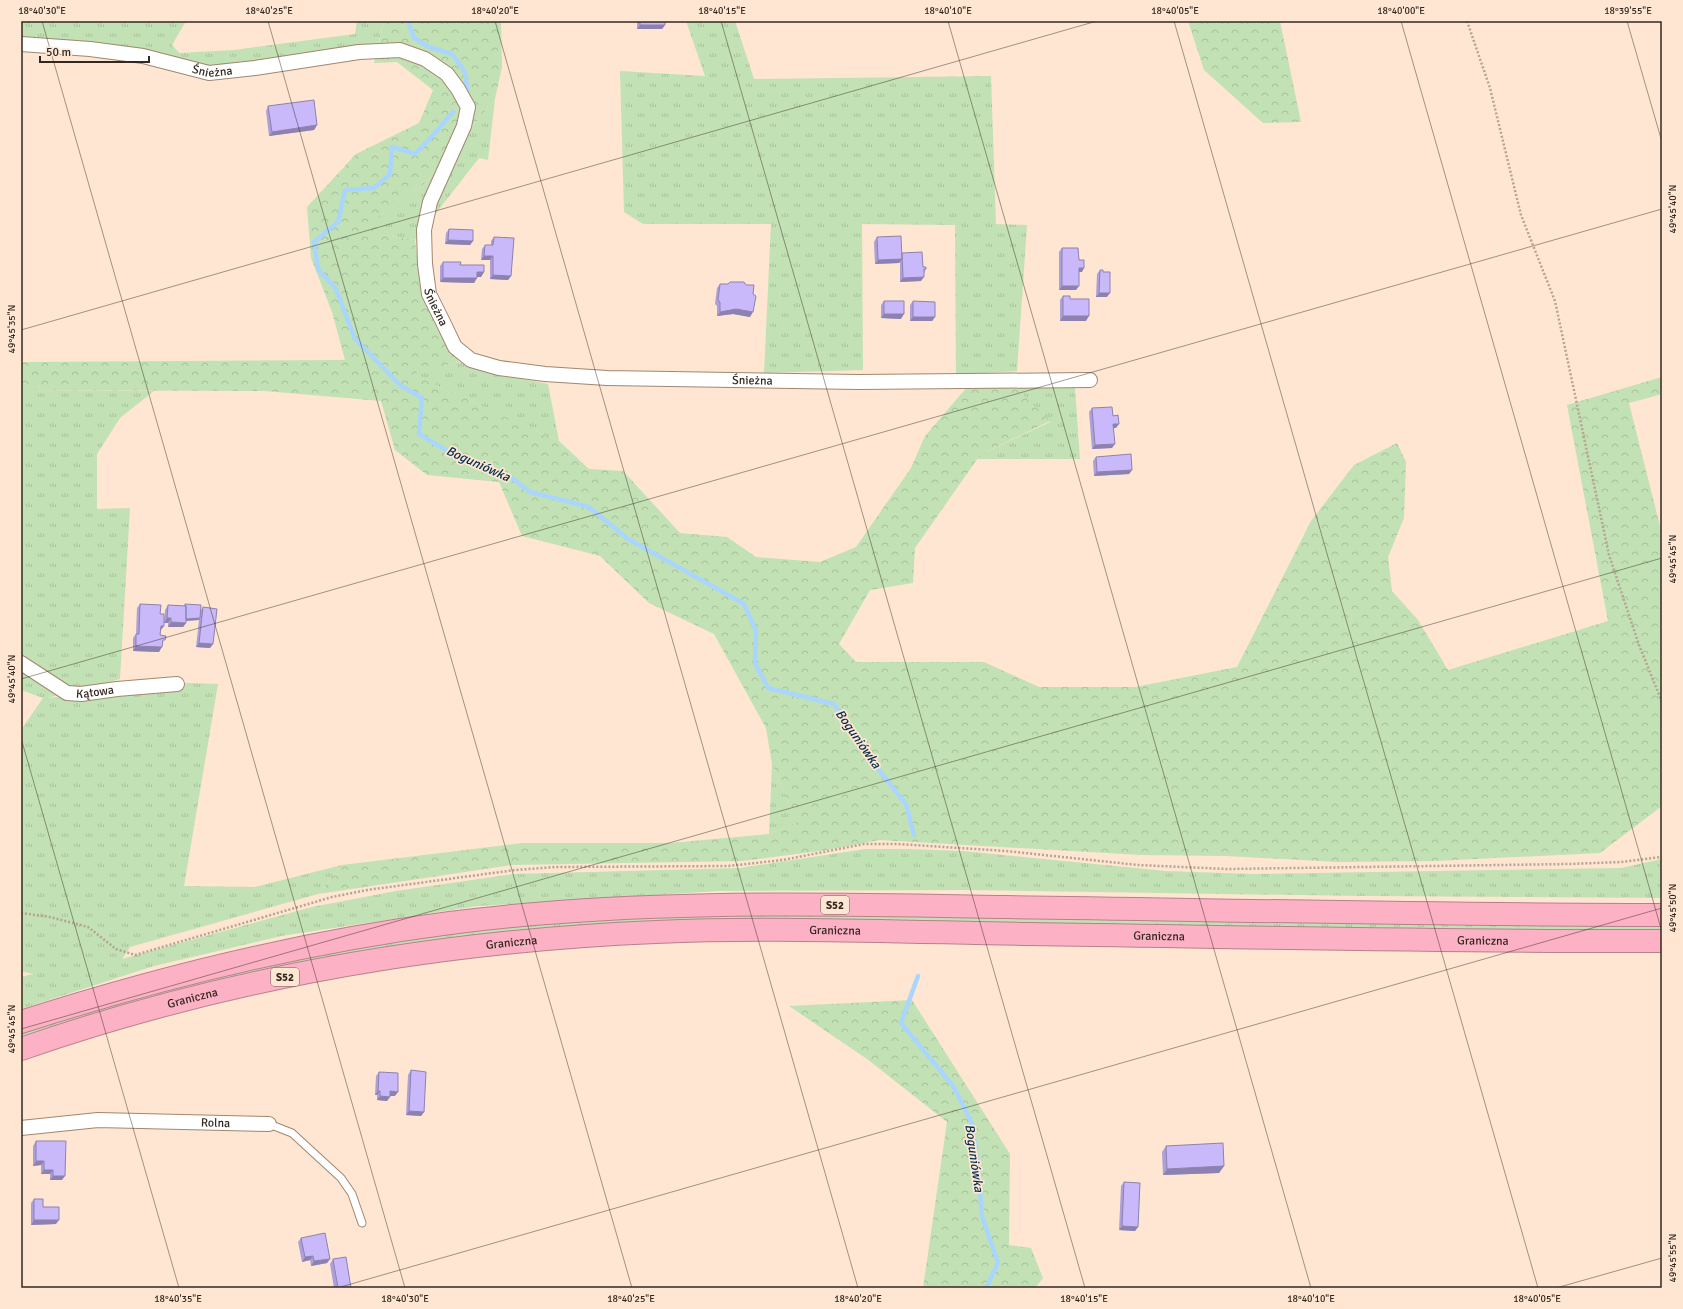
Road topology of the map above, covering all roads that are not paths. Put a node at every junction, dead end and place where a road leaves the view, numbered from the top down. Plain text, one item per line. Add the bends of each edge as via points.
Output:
1 (21, 44) edge
2 (1090, 380) dead end
3 (21, 663) edge
4 (177, 684) dead end
5 (1662, 915) edge
6 (1662, 942) edge
7 (21, 1022) edge
8 (21, 1049) edge
9 (269, 1124) joint
10 (21, 1128) edge
11 (362, 1223) dead end

1 - 2 street, Śnieżna via 143,56 209,73 359,52 400,50 425,59 447,74 468,107 464,126 430,202 424,230 425,264 429,294 455,347 471,360 498,368 607,378 858,382
3 - 4 street, Kątowa via 67,693 81,694
5 - 7 highway, S52 via 800,905 606,910 458,922 345,939 171,977
6 - 8 highway, Graniczna / S52 via 790,931 602,935 448,950 279,978 152,1009
9 - 10 street, Rolna via 98,1120
9 - 11 lane, Rolna via 292,1133 341,1178 352,1194

